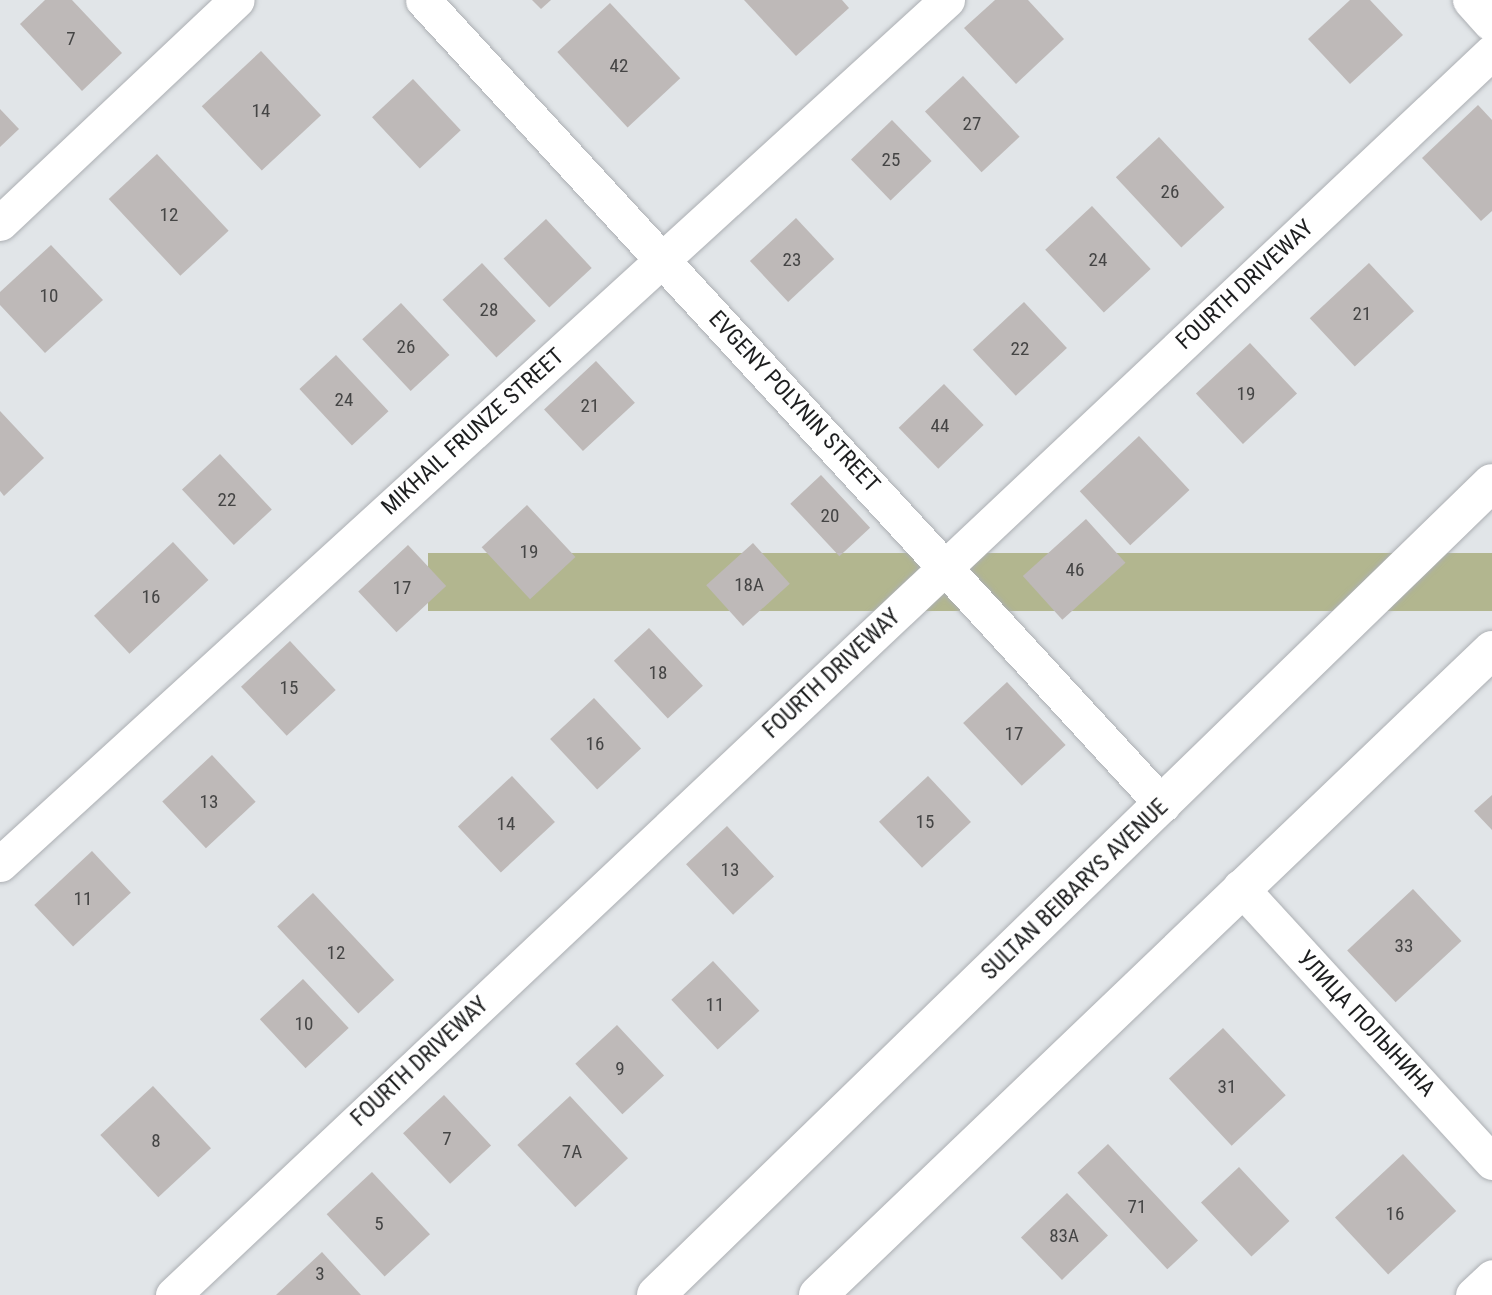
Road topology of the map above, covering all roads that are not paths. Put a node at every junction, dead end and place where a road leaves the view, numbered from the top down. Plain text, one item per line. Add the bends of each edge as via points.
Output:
1 (237, 0) edge
2 (423, 0) edge
3 (947, 0) edge
4 (1472, 0) edge
5 (1492, 22) edge
6 (1492, 52) edge
7 (0, 223) edge
8 (662, 260) junction
9 (1492, 482) edge
10 (945, 567) junction
11 (1492, 650) edge
12 (1163, 805) junction
13 (0, 864) edge
14 (1240, 887) junction
15 (1492, 1161) edge
16 (1492, 1277) edge
17 (173, 1295) edge
18 (656, 1295) edge
19 (818, 1295) edge
20 (1473, 1295) edge

1 - 7 street
2 - 8 street, EVGENY POLYNIN STREET
3 - 8 street, MIKHAIL FRUNZE STREET
4 - 5 main road
6 - 10 street, FOURTH DRIVEWAY
8 - 10 street, EVGENY POLYNIN STREET
8 - 13 street, MIKHAIL FRUNZE STREET
9 - 12 main road, SULTAN BEIBARYS AVENUE
10 - 12 street, EVGENY POLYNIN STREET
10 - 17 street, FOURTH DRIVEWAY
11 - 14 main road
12 - 18 main road, SULTAN BEIBARYS AVENUE
14 - 15 street, УЛИЦА ПОЛЫНИНА
14 - 19 main road
16 - 20 street

